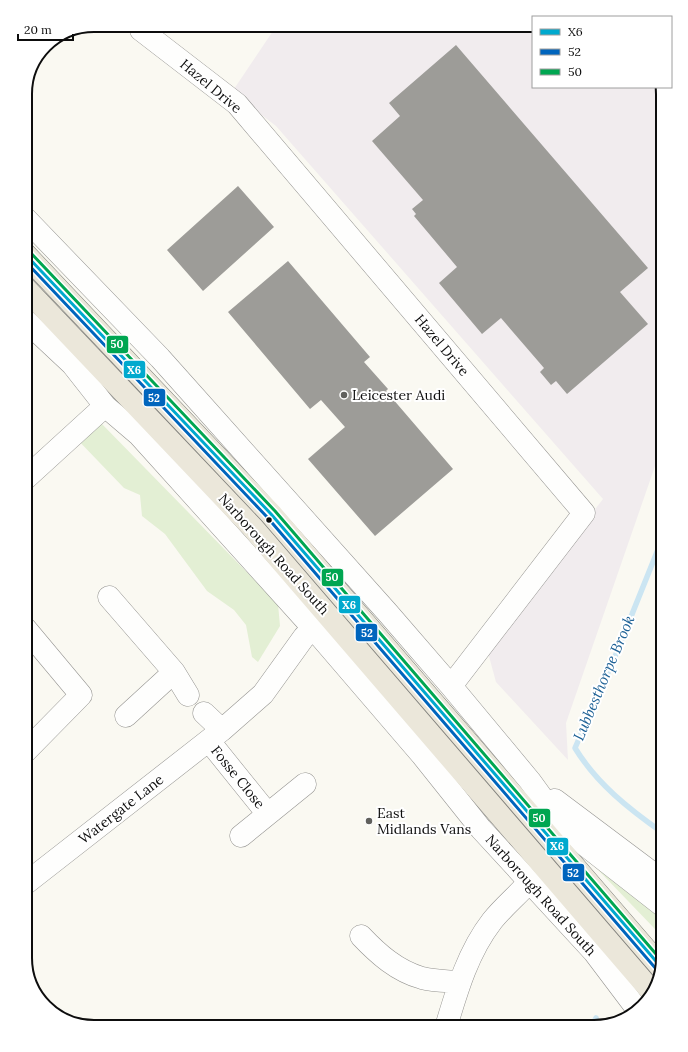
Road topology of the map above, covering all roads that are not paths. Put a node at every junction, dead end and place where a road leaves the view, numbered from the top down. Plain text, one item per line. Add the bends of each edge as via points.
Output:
1 (144, 32) edge
2 (32, 225) edge
3 (32, 261) edge
4 (32, 295) edge
5 (32, 327) edge
6 (105, 406) junction
7 (32, 473) edge
8 (109, 596) dead end
9 (312, 628) junction
10 (32, 636) edge
11 (174, 672) junction
12 (452, 686) junction
13 (188, 696) dead end
14 (204, 713) dead end
15 (126, 716) dead end
16 (215, 736) junction
17 (32, 745) edge
18 (530, 781) junction
19 (305, 784) dead end
20 (267, 814) junction
21 (241, 836) dead end
22 (656, 876) edge
23 (32, 879) edge
24 (530, 882) junction
25 (656, 901) edge
26 (360, 936) dead end
27 (656, 960) edge
28 (459, 982) junction
29 (648, 988) edge
30 (634, 1005) edge
31 (448, 1020) edge

1 - 12 street, Hazel Drive via 237,104 584,513
2 - 12 street via 160,358
3 - 27 main road, Narborough Road South via 271,514
4 - 29 main road, Narborough Road South via 252,527
5 - 6 street, Narborough Road South via 72,364
6 - 7 street
6 - 9 street, Narborough Road South via 140,435
8 - 11 street
9 - 16 street, Watergate Lane via 263,694
9 - 24 street, Narborough Road South via 422,755 481,828
10 - 17 street via 81,694
11 - 13 street
11 - 15 street
12 - 18 street
14 - 16 street, Fosse Close
16 - 20 street, Fosse Close
16 - 23 street, Watergate Lane
18 - 22 street
18 - 25 street via 551,810 585,845
19 - 20 street, Fosse Close
20 - 21 street, Fosse Close
24 - 28 street via 492,920 477,943
24 - 30 street, Narborough Road South via 599,958
26 - 28 street via 380,956 404,971 422,978
28 - 31 street

